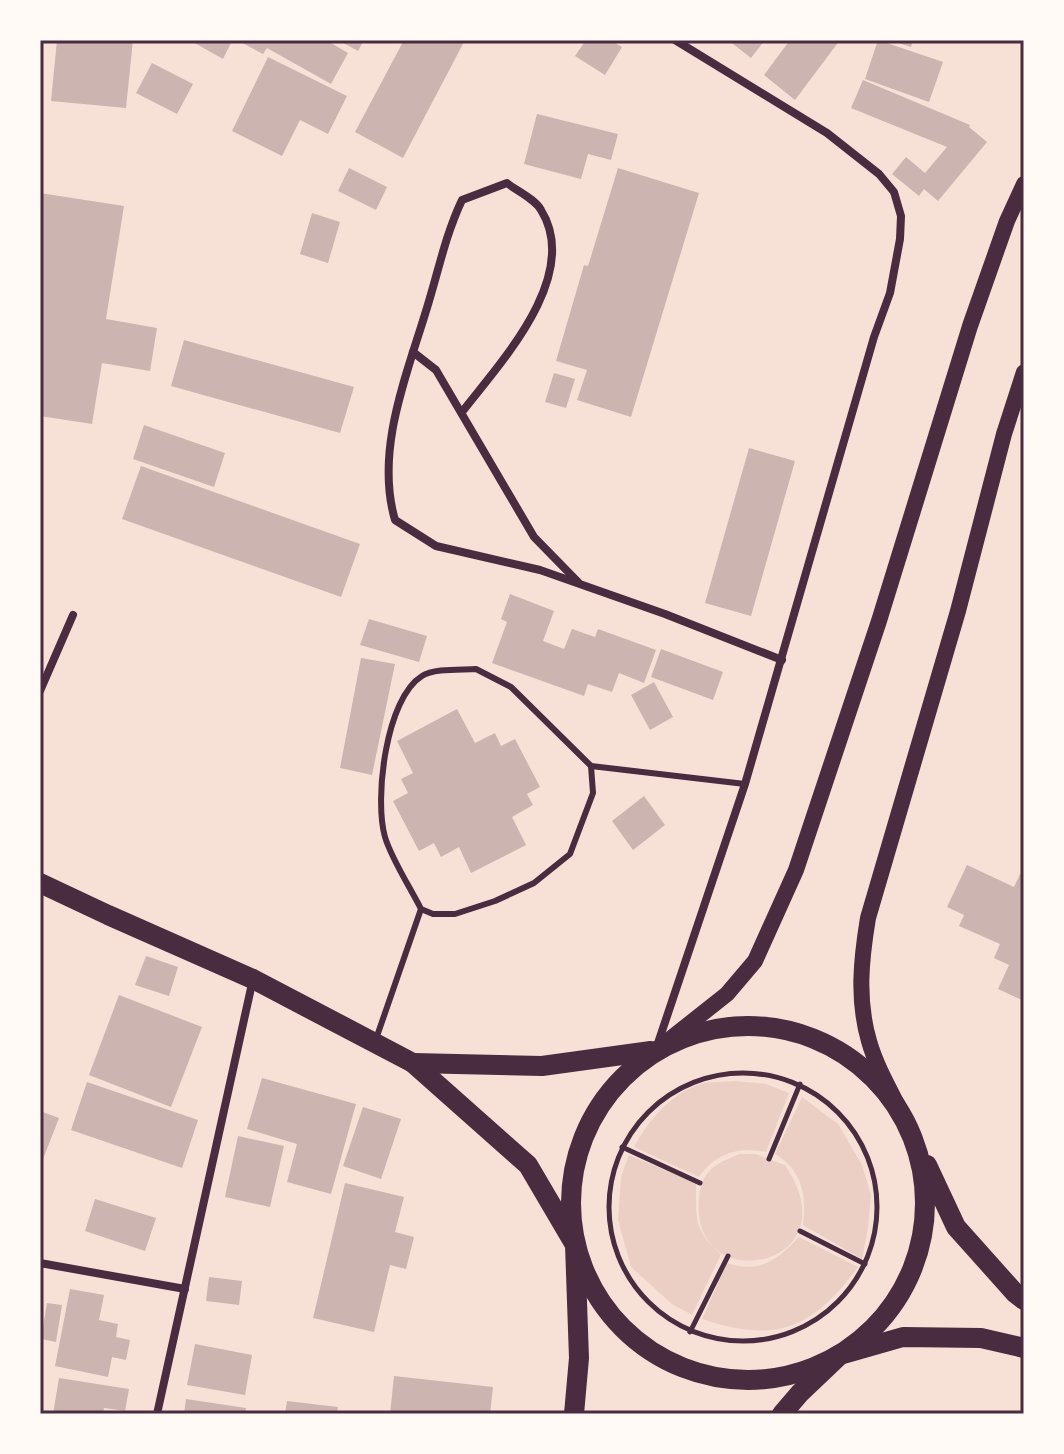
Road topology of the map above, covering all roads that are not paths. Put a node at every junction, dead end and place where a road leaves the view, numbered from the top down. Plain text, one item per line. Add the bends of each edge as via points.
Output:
1 (675, 40) edge
2 (1024, 184) edge
3 (413, 352) junction
4 (1024, 372) edge
5 (462, 412) junction
6 (582, 585) junction
7 (73, 615) dead end
8 (782, 660) junction
9 (40, 691) edge
10 (591, 766) junction
11 (745, 784) junction
12 (40, 883) edge
13 (421, 909) junction
14 (253, 979) junction
15 (375, 1043) junction
16 (655, 1051) junction
17 (413, 1063) junction
18 (908, 1126) junction
19 (575, 1245) junction
20 (40, 1263) edge
21 (185, 1289) junction
22 (1024, 1300) edge
23 (1024, 1348) edge
24 (840, 1355) junction
25 (157, 1414) edge
26 (574, 1414) edge
27 (782, 1414) edge

1 - 8 street via 827,133 879,174 894,192 901,216 890,293
2 - 16 main road via 970,326 796,870 755,961 727,994
3 - 5 street via 436,370
3 - 5 street via 447,233 462,200 507,183 540,208 551,233 550,279 512,348
3 - 6 street via 394,412 388,497 395,520 436,546
4 - 18 main road via 868,918 860,963 869,1043
5 - 6 street via 534,537
6 - 8 street
7 - 9 street
8 - 11 street
10 - 11 lane
10 - 13 lane via 593,793 570,854 534,883 495,901 455,914
10 - 13 lane via 511,687 476,669 424,674 406,689 384,765 385,837
11 - 16 street
12 - 14 main road
13 - 15 lane
14 - 15 main road
14 - 21 street
15 - 17 main road
16 - 17 main road via 542,1066
16 - 18 main road via 724,1026 798,1032 863,1067
16 - 19 main road via 601,1102 584,1135 573,1171
17 - 19 main road via 528,1165
18 - 22 main road via 956,1227
18 - 24 main road via 925,1198 915,1259 894,1303 870,1332
19 - 24 main road via 587,1280 607,1312 663,1360 734,1381 807,1371
19 - 26 main road via 579,1358
20 - 21 street
21 - 25 street
23 - 24 main road via 981,1338 903,1337
24 - 27 main road

